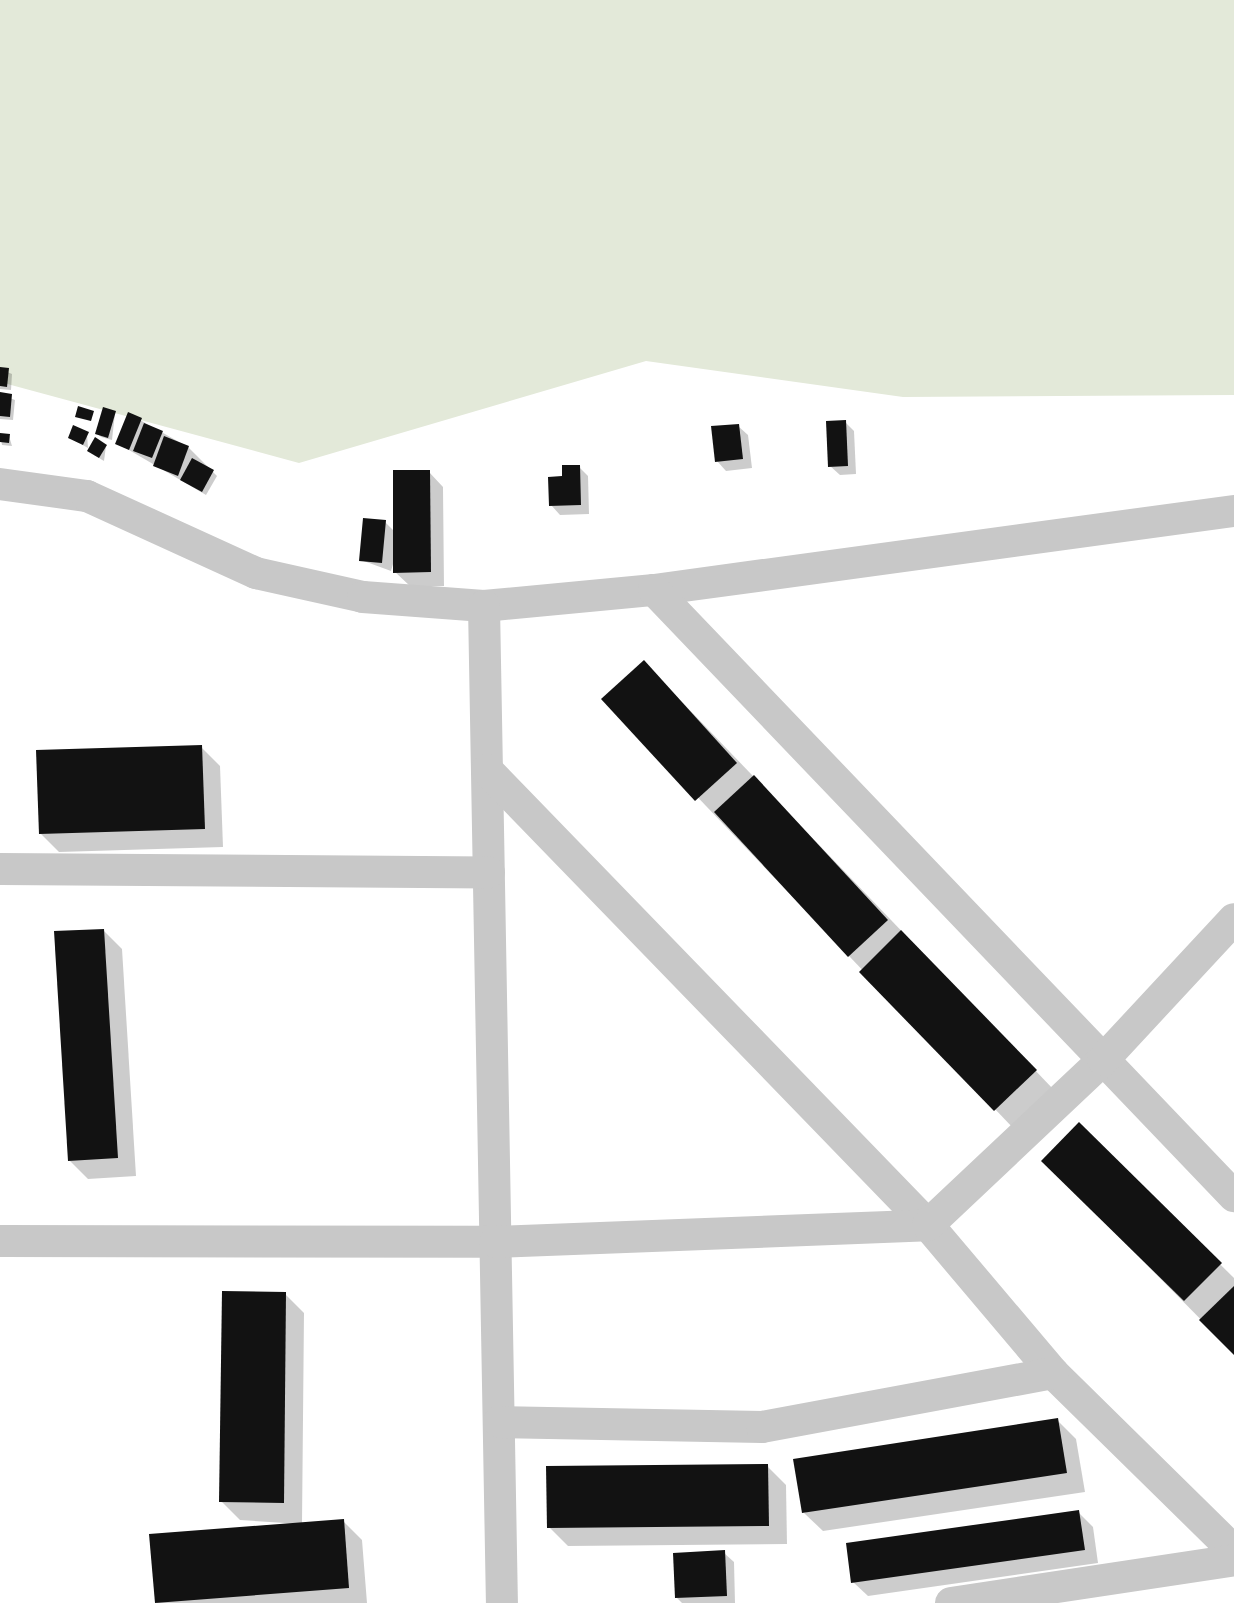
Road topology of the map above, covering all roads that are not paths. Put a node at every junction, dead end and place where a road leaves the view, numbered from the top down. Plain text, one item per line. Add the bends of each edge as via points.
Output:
1 (0, 484) edge
2 (1234, 511) edge
3 (654, 590) junction
4 (484, 606) junction
5 (487, 770) junction
6 (0, 869) edge
7 (489, 872) junction
8 (1234, 919) edge
9 (1103, 1060) junction
10 (1234, 1196) edge
11 (928, 1225) junction
12 (0, 1241) edge
13 (495, 1242) junction
14 (1053, 1373) junction
15 (499, 1422) junction
16 (1234, 1551) edge
17 (1234, 1560) edge
18 (502, 1603) edge
19 (951, 1603) edge

1 - 4 street via 87,496 256,573 363,597
2 - 3 street
3 - 4 street
3 - 9 street
4 - 5 street
5 - 7 street
5 - 11 street
6 - 7 street
7 - 13 street
8 - 9 street
9 - 10 street
9 - 11 street
11 - 13 street
11 - 14 street
12 - 13 street
13 - 15 street
14 - 15 street via 762,1427
14 - 16 street
15 - 18 street
17 - 19 street

